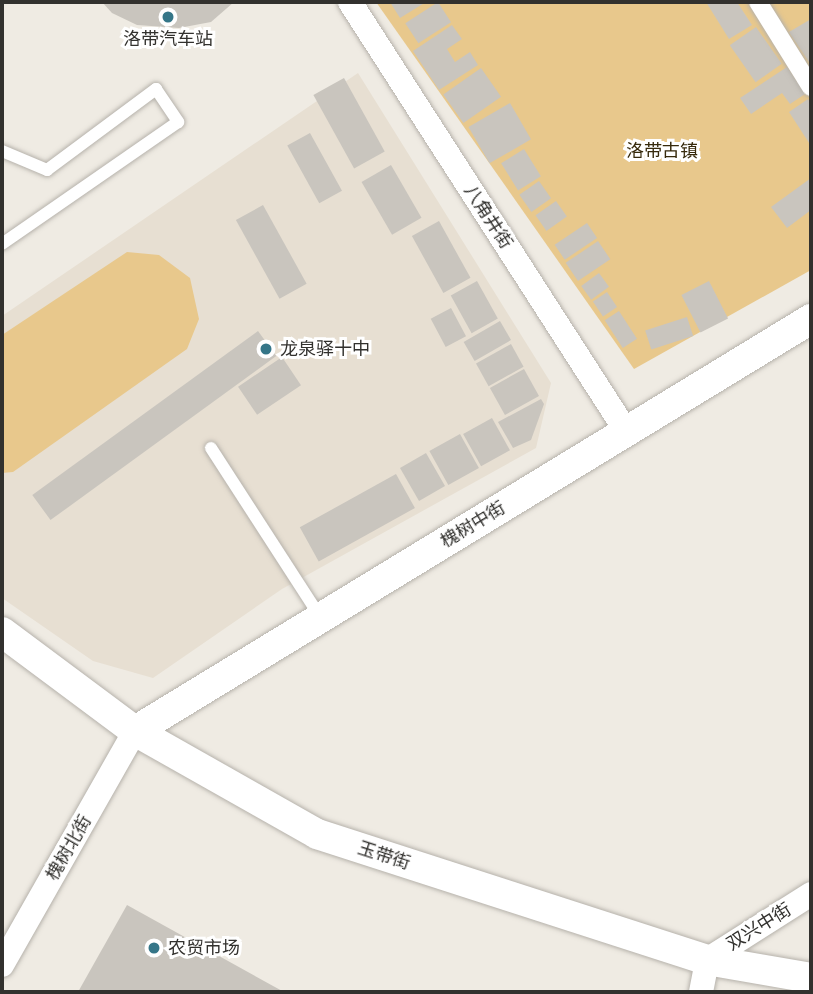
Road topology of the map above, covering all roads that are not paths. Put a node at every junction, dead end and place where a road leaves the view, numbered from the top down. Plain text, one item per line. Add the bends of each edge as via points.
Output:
1 (350, 2) edge
2 (758, 2) edge
3 (811, 87) edge
4 (2, 151) edge
5 (2, 244) edge
6 (811, 319) edge
7 (626, 431) junction
8 (211, 448) dead end
9 (321, 618) junction
10 (2, 632) edge
11 (135, 731) junction
12 (811, 894) edge
13 (706, 960) junction
14 (2, 965) edge
15 (811, 978) edge
16 (701, 992) edge

1 - 7 street, 八角井街
2 - 3 street
4 - 5 lane via 47,170 156,89 178,122
6 - 7 street, 槐树中街
7 - 9 street, 槐树中街
8 - 9 lane
9 - 11 street, 槐树中街
10 - 11 street, 玉带街
11 - 13 street, 玉带街 via 317,834
11 - 14 street, 槐树北街
12 - 13 street, 双兴中街
13 - 15 street, 玉带街
13 - 16 street

